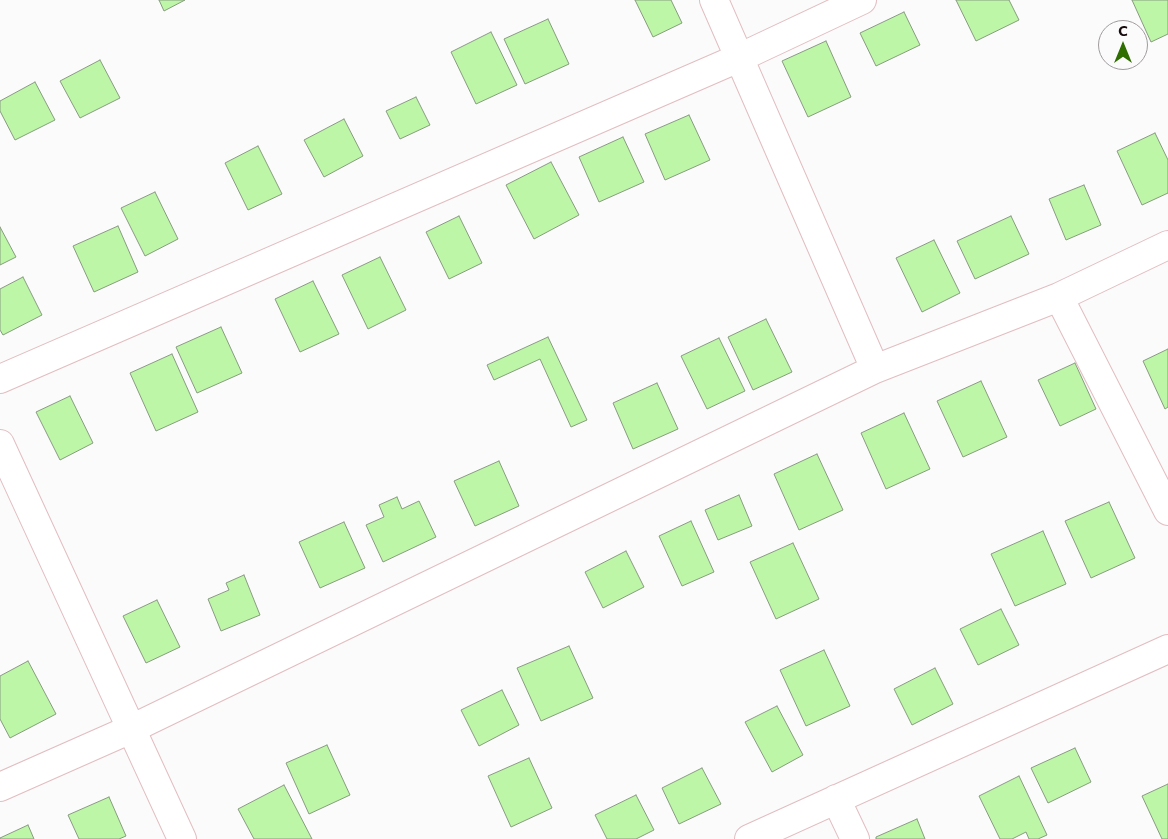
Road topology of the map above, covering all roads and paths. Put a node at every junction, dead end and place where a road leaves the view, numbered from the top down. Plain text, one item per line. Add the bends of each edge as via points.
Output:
1 (714, 0) edge
2 (862, 0) edge
3 (741, 57) junction
4 (1168, 245) edge
5 (1059, 297) junction
6 (875, 368) junction
7 (0, 379) edge
8 (0, 444) edge
9 (1168, 511) edge
10 (1168, 649) edge
11 (131, 729) junction
12 (0, 787) edge
13 (836, 799) junction
14 (182, 839) edge
15 (749, 839) edge
16 (854, 839) edge

1 - 3 street
2 - 3 street
3 - 6 street
3 - 7 street
4 - 5 street
5 - 6 street
5 - 9 street
6 - 11 street
8 - 11 street
10 - 13 street
11 - 12 street
11 - 14 street
13 - 15 street
13 - 16 street

